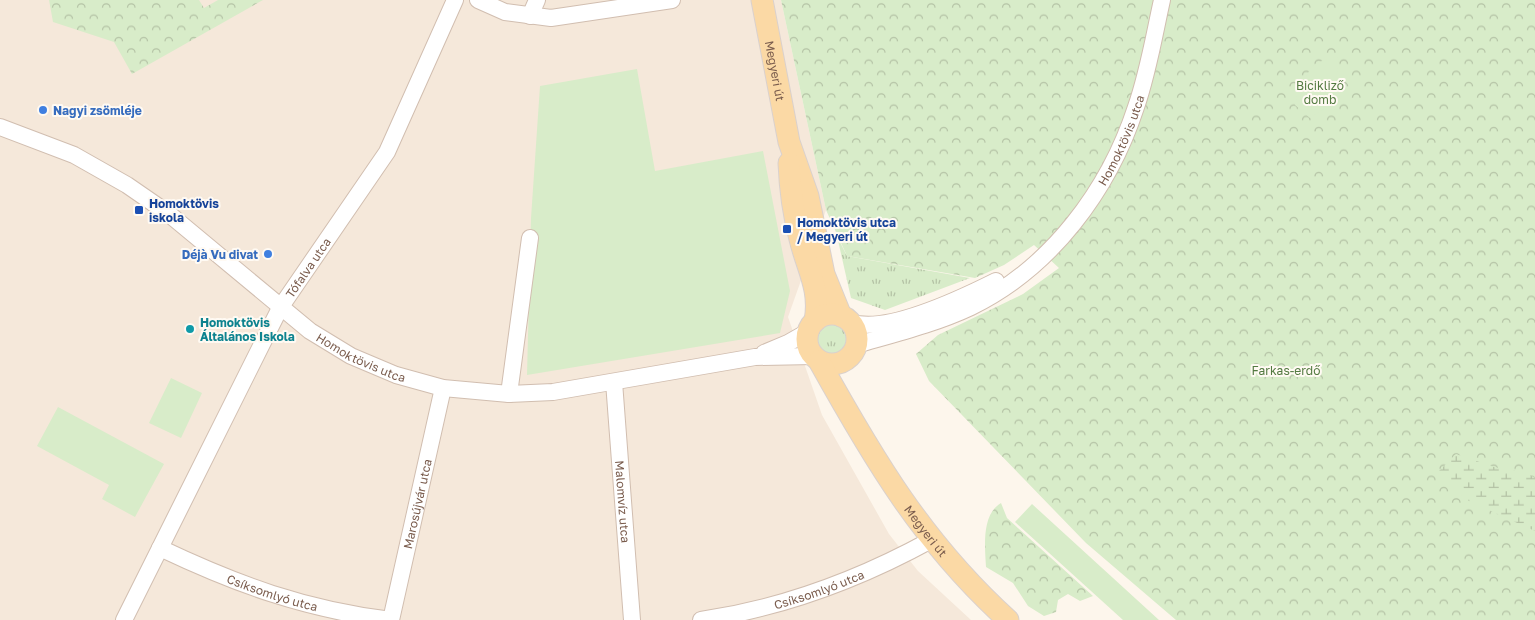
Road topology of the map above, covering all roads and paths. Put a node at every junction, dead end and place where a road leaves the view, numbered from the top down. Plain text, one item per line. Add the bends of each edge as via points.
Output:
1 (455, 0) edge
2 (478, 0) edge
3 (537, 0) edge
4 (672, 0) edge
5 (762, 0) edge
6 (1162, 0) edge
7 (530, 16) junction
8 (0, 127) edge
9 (789, 142) junction
10 (530, 238) dead end
11 (1040, 259) junction
12 (280, 308) junction
13 (845, 319) junction
14 (812, 326) junction
15 (851, 352) junction
16 (755, 357) junction
17 (817, 358) junction
18 (614, 382) junction
19 (443, 388) junction
20 (509, 394) junction
21 (859, 431) junction
22 (931, 540) junction
23 (160, 548) junction
24 (124, 620) edge
25 (391, 620) edge
26 (632, 620) edge
27 (700, 620) edge
28 (1008, 620) edge

1 - 12 street, Tófalva utca via 387,152
2 - 7 street via 505,12
3 - 7 street
4 - 7 street via 551,18
5 - 9 main road, Megyeri út
6 - 11 street, Homoktövis utca via 1137,106 1114,160 1080,214
8 - 12 street, Homoktövis utca via 74,155 127,185 169,214
9 - 13 main road, Megyeri út via 808,196 824,274
9 - 14 main road, Megyeri út via 790,200 818,299
10 - 20 street
11 - 13 street, Homoktövis utca via 927,311 872,325 860,326
11 - 15 street, Homoktövis utca via 1020,277 972,306
12 - 19 street, Homoktövis utca via 351,356 396,375
12 - 23 street, Tófalva utca
13 - 14 main road via 827,315
13 - 15 main road, Megyeri út via 856,333
14 - 16 street, Homoktövis utca via 788,343
14 - 17 main road, Megyeri út via 808,344
15 - 17 main road via 834,364
15 - 21 main road, Megyeri út via 847,383
16 - 17 street, Homoktövis utca
16 - 18 street, Homoktövis utca
17 - 21 main road, Megyeri út
18 - 20 street, Homoktövis utca via 553,392
18 - 26 street, Malomvíz utca
19 - 20 street, Homoktövis utca
19 - 25 street, Marosújvár utca
21 - 22 main road, Megyeri út via 881,470
22 - 27 street, Csíksomlyó utca via 864,574 785,604
22 - 28 main road, Megyeri út via 981,596
23 - 24 street, Tófalva utca
23 - 25 street, Csíksomlyó utca via 218,576 278,597 328,610

